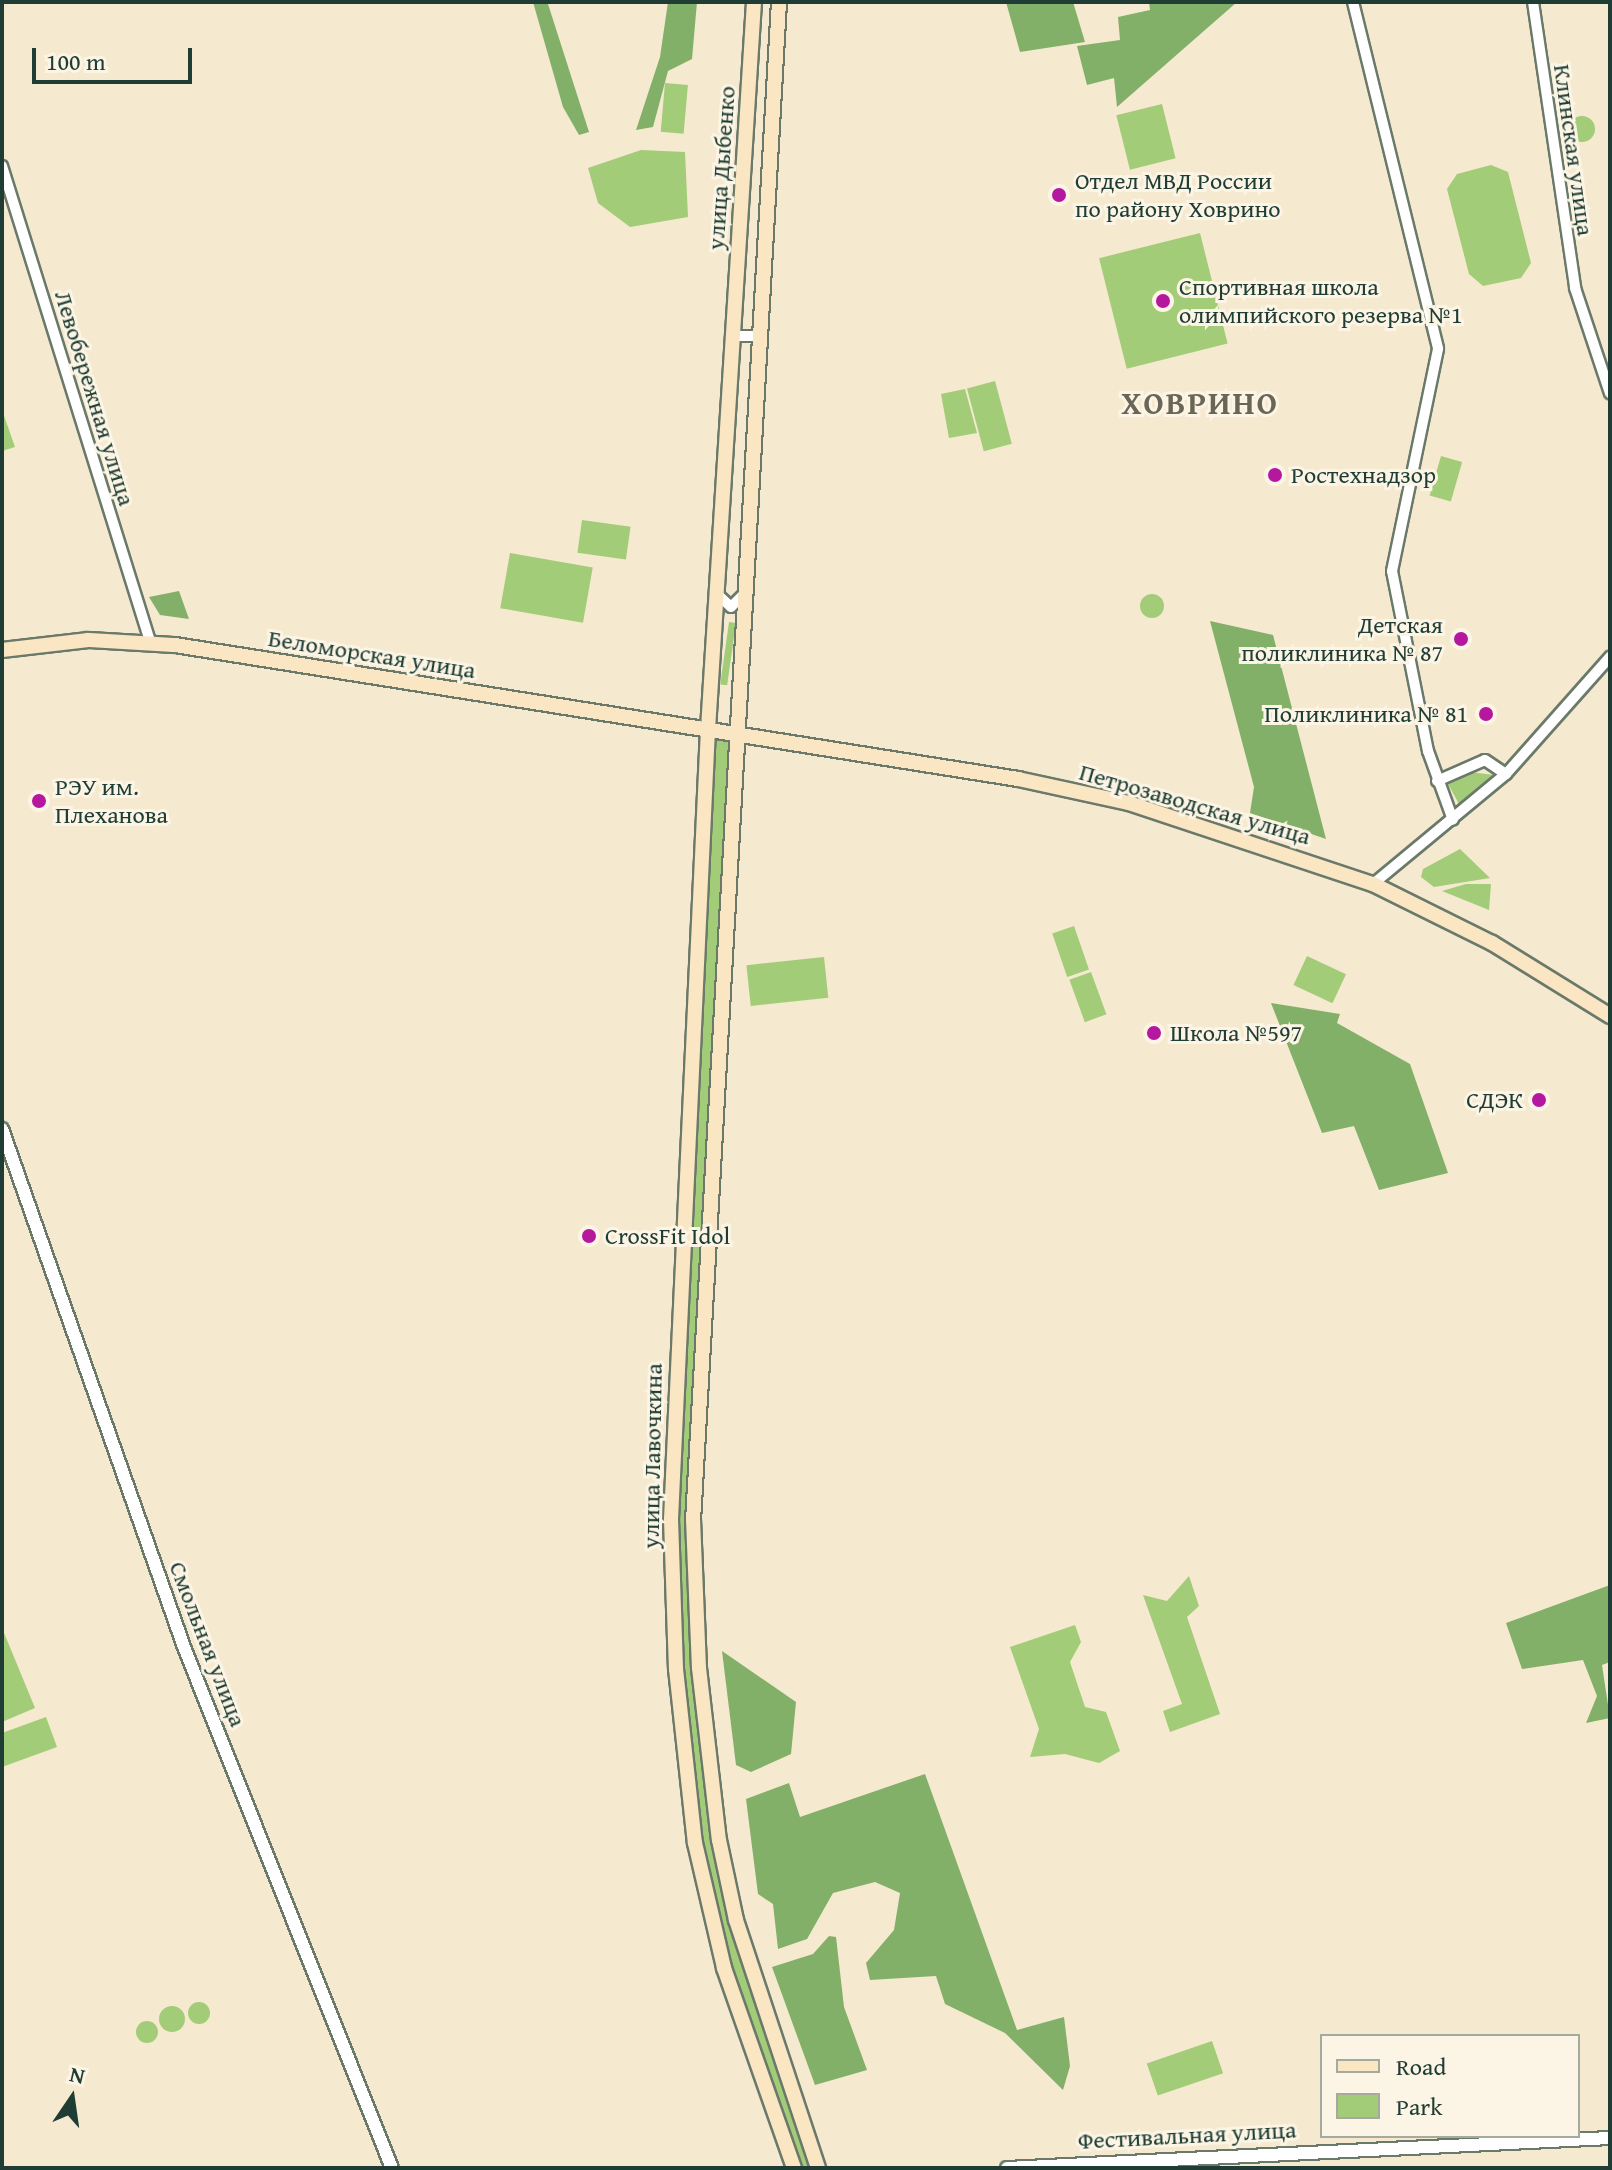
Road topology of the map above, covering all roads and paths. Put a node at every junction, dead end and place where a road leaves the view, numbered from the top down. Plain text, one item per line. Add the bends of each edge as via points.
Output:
1 (754, 2) edge
2 (779, 2) edge
3 (1353, 2) edge
4 (1533, 2) edge
5 (2, 166) edge
6 (733, 336) junction
7 (761, 336) junction
8 (1610, 393) edge
9 (716, 593) junction
10 (744, 594) junction
11 (150, 642) junction
12 (2, 650) edge
13 (1610, 657) edge
14 (708, 729) junction
15 (735, 733) junction
16 (1506, 774) junction
17 (1437, 781) junction
18 (1453, 820) junction
19 (1373, 884) junction
20 (1610, 1016) edge
21 (2, 1129) edge
22 (671, 1489) junction
23 (694, 1489) junction
24 (671, 1519) junction
25 (693, 1519) junction
26 (1610, 2138) edge
27 (1163, 2163) edge
28 (392, 2168) edge
29 (794, 2168) edge
30 (818, 2168) edge
31 (1007, 2168) edge

1 - 6 main road, улица Дыбенко
2 - 7 main road, улица Дыбенко
3 - 17 street via 1438,349 1392,571
4 - 8 street, Клинская улица via 1575,288
5 - 11 street, Левобережная улица
6 - 7 street
6 - 9 main road, улица Дыбенко
7 - 10 main road, улица Дыбенко
9 - 10 street via 731,607
9 - 14 main road, улица Дыбенко
10 - 15 main road, улица Дыбенко
11 - 12 main road, Беломорская улица via 88,640
11 - 14 main road, Беломорская улица
13 - 16 street
14 - 15 main road, Беломорская улица
14 - 22 main road, улица Лавочкина
15 - 19 main road, Петрозаводская улица via 1129,803
15 - 23 main road, улица Лавочкина
16 - 17 street via 1485,760
16 - 18 street
17 - 18 street
18 - 19 street
19 - 20 main road, Петрозаводская улица via 1486,940
21 - 28 street, Смольная улица via 184,1647
22 - 23 street via 682,1500
22 - 24 main road, улица Лавочкина
23 - 25 main road, улица Лавочкина
24 - 25 street via 682,1508
24 - 29 main road, улица Лавочкина via 676,1669 695,1843 724,1968
25 - 30 main road, улица Лавочкина via 699,1668 719,1840 736,1920
26 - 27 street, Фестивальная улица
27 - 31 street, Фестивальная улица

